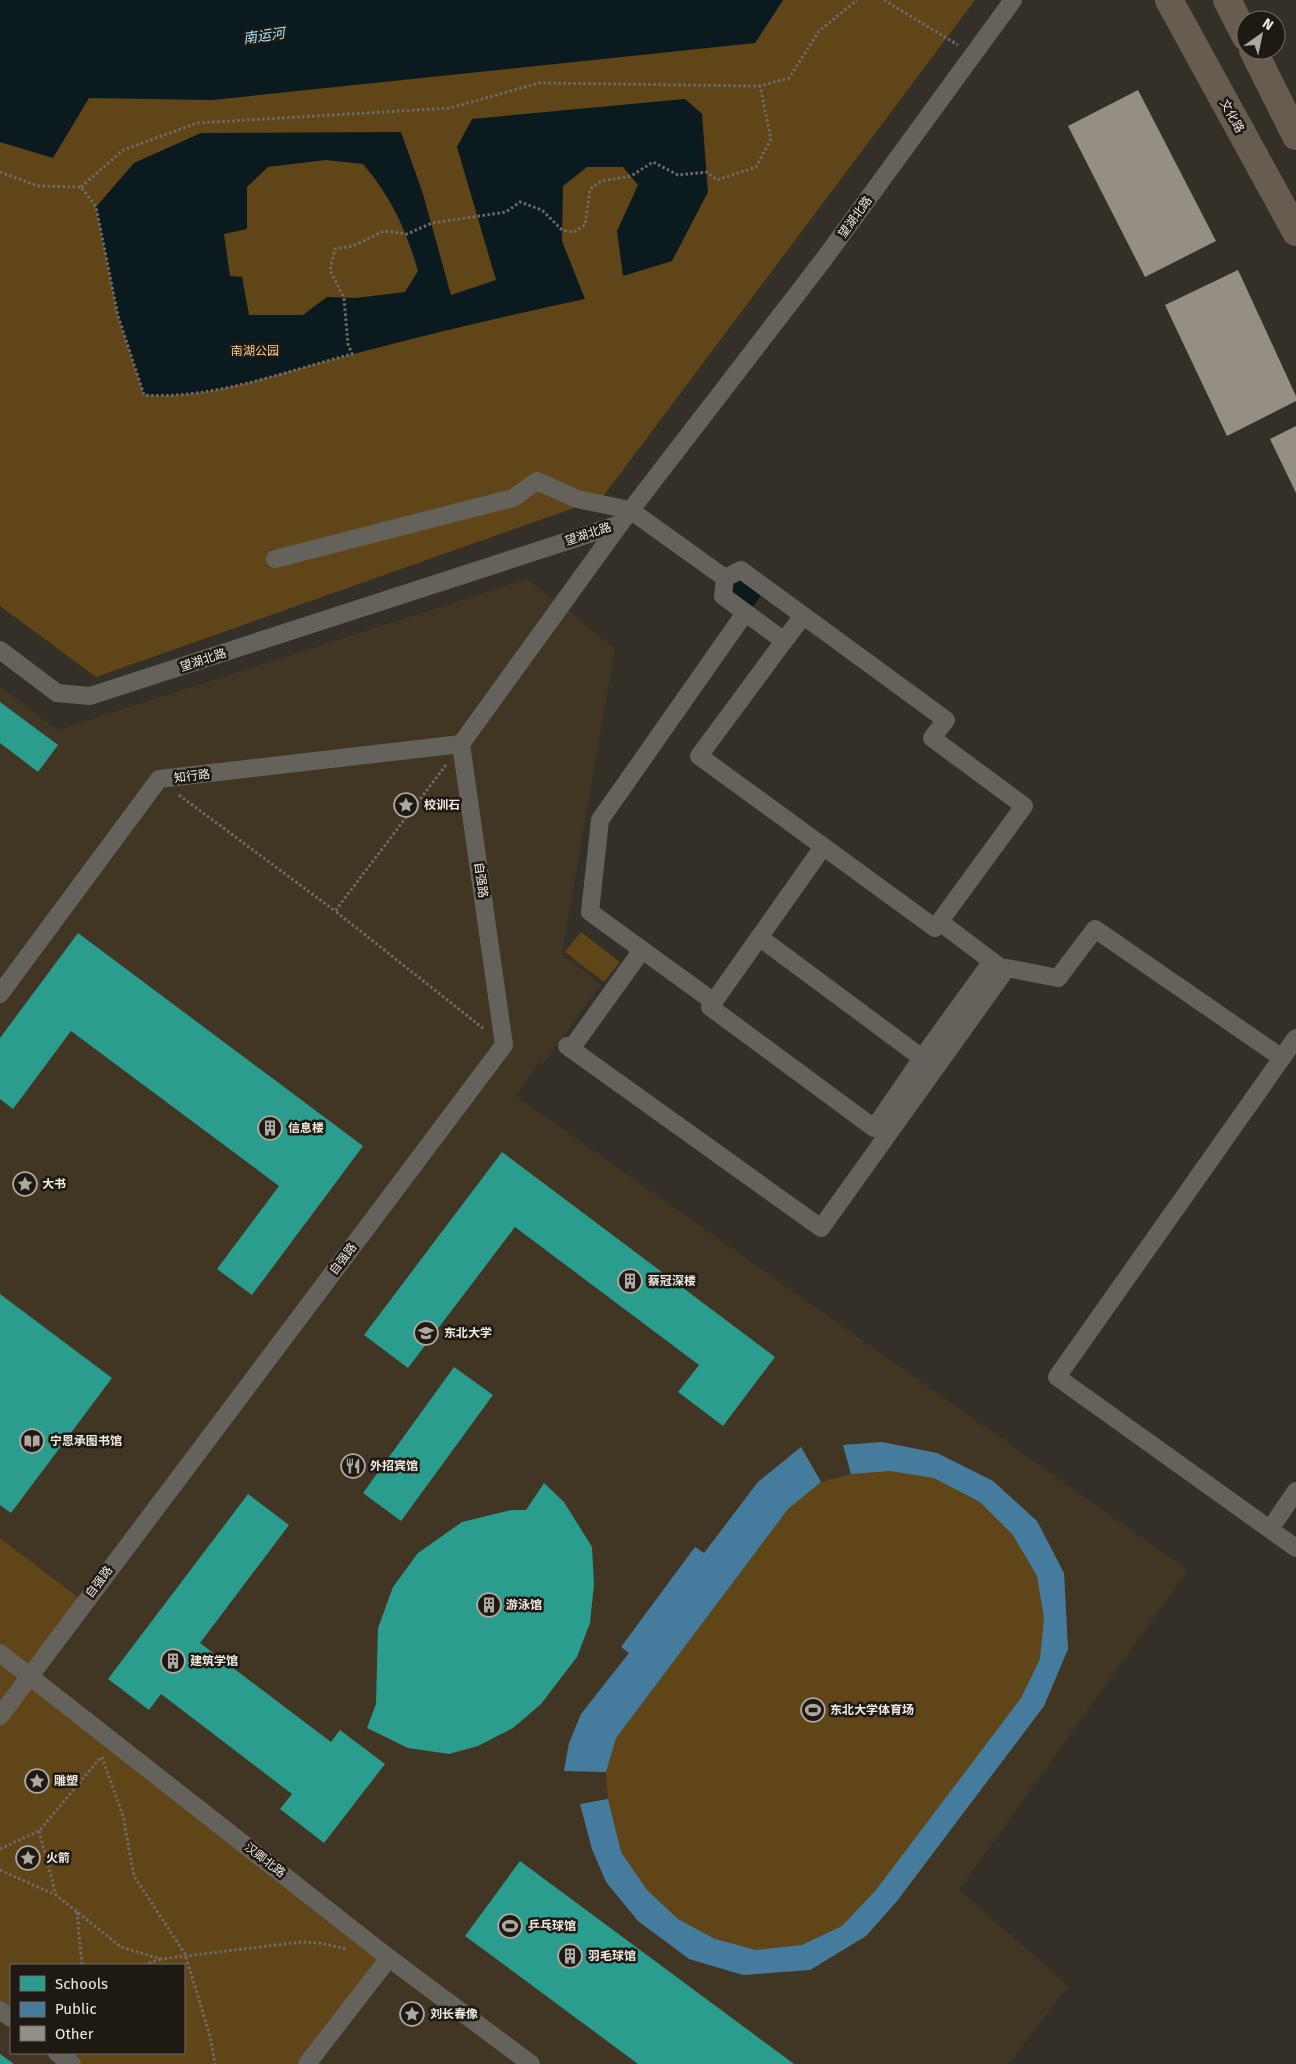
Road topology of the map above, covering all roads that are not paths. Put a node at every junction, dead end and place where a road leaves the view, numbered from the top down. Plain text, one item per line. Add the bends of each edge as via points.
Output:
1 (1013, 0) edge
2 (1169, 0) edge
3 (1227, 0) edge
4 (1236, 18) edge
5 (1257, 60) edge
6 (1296, 136) edge
7 (1296, 232) edge
8 (625, 517) junction
9 (275, 559) dead end
10 (725, 578) junction
11 (745, 613) junction
12 (803, 616) junction
13 (784, 641) junction
14 (0, 650) edge
15 (461, 744) junction
16 (823, 846) junction
17 (940, 922) junction
18 (759, 938) junction
19 (642, 950) junction
20 (998, 966) junction
21 (0, 994) edge
22 (714, 1002) junction
23 (1296, 1038) edge
24 (922, 1058) junction
25 (1282, 1058) junction
26 (1296, 1491) edge
27 (1270, 1529) junction
28 (1296, 1548) edge
29 (0, 1653) edge
30 (30, 1676) junction
31 (0, 1716) edge
32 (389, 1958) junction
33 (58, 2054) edge
34 (72, 2064) edge
35 (307, 2064) edge
36 (531, 2064) edge

1 - 8 street, 望湖北路 via 824,259
2 - 7 main road, 文化路
3 - 4 main road
5 - 6 main road
8 - 9 street via 537,481 513,498
8 - 10 street
8 - 14 street, 望湖北路 via 90,696 57,693
8 - 15 street
10 - 11 street via 723,596
10 - 12 street via 741,570
11 - 13 street
11 - 19 street via 600,820 590,912
12 - 13 street
12 - 17 street via 946,720 932,738 1024,806
13 - 16 street via 699,756
15 - 21 street, 知行路 via 159,779
15 - 30 street, 自强路 via 504,1045
16 - 17 street via 935,928
16 - 18 street
17 - 20 street
18 - 22 street
18 - 24 street
19 - 20 street via 569,1047 821,1228
19 - 22 street
20 - 24 street
20 - 25 street via 1058,978 1095,929
22 - 24 street via 710,1008 874,1128
23 - 25 street
25 - 27 street via 1057,1377
26 - 27 street
27 - 28 street
29 - 30 street, 汉卿北路
30 - 31 street, 自强路
30 - 32 street, 汉卿北路
32 - 35 street
32 - 36 street, 汉卿北路
33 - 34 street

